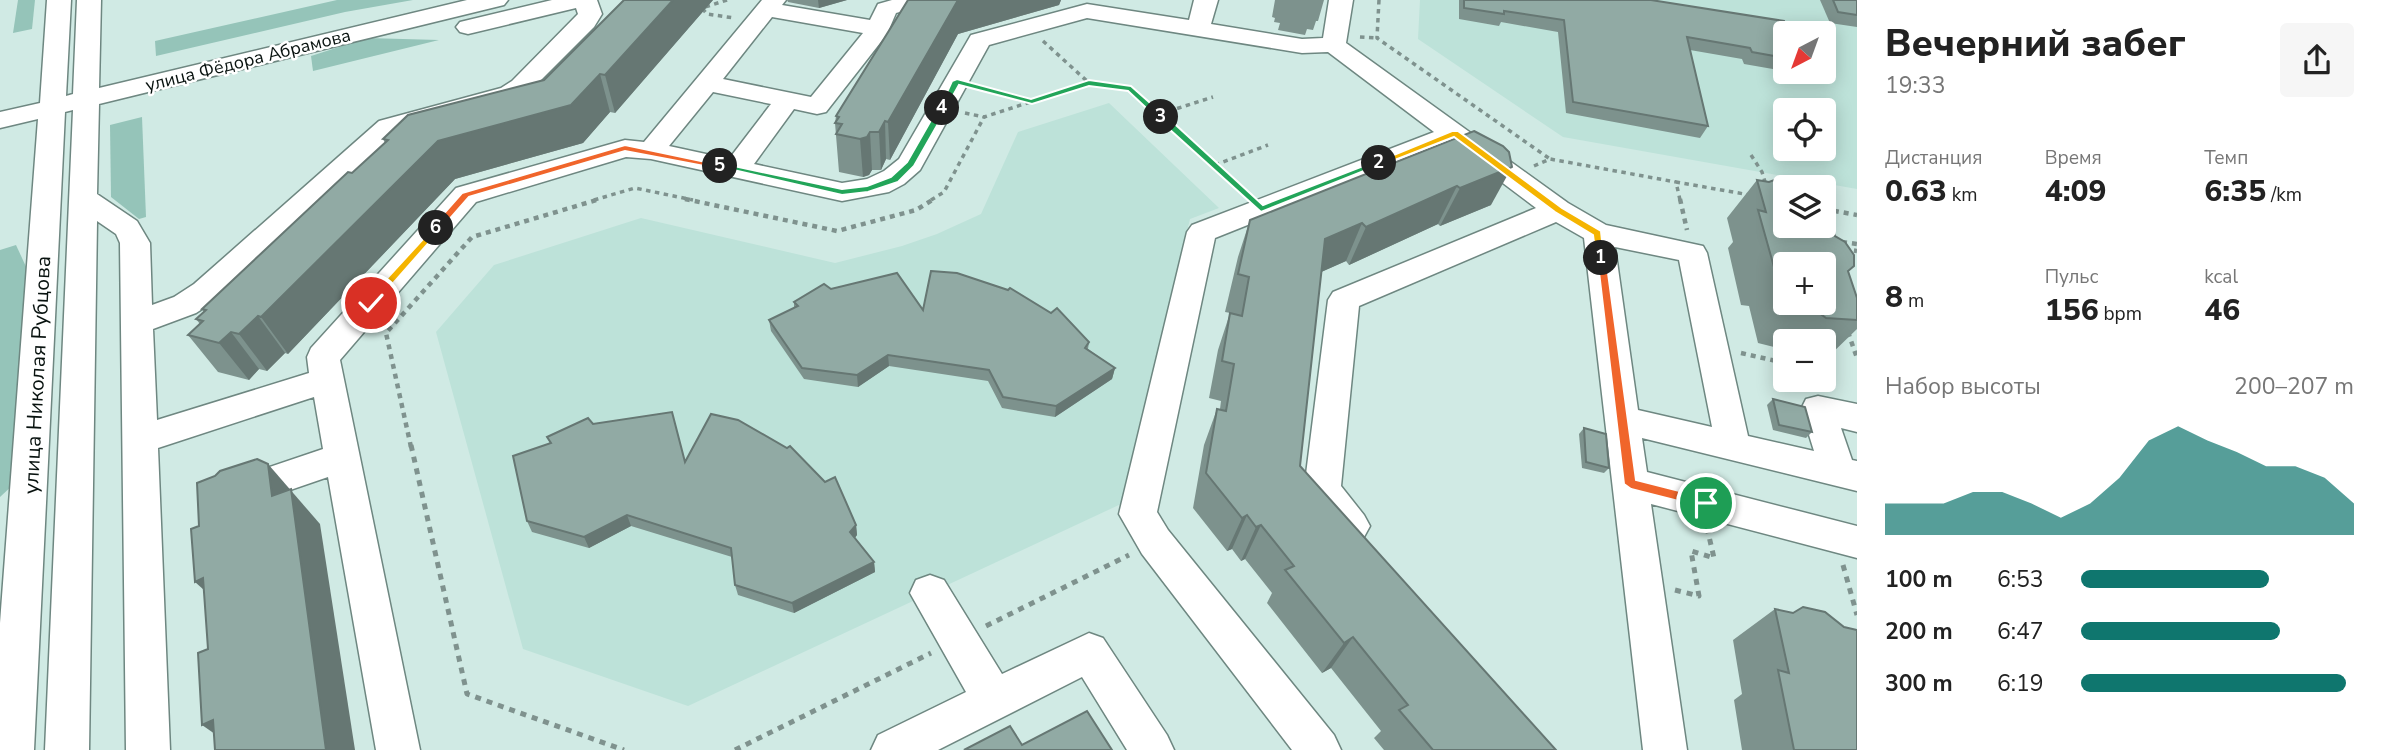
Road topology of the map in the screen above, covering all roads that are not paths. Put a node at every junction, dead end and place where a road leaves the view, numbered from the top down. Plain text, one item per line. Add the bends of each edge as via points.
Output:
1 (59, 0) edge
2 (89, 0) edge
3 (436, 0) edge
4 (496, 0) edge
5 (583, 0) edge
6 (917, 0) edge
7 (1206, 0) edge
8 (1341, 0) edge
9 (1126, 8) edge
10 (766, 10) edge
11 (879, 29) junction
12 (368, 30) junction
13 (1198, 30) junction
14 (1334, 45) junction
15 (707, 83) junction
16 (70, 95) junction
17 (787, 100) junction
18 (0, 102) edge
19 (0, 120) edge
20 (1455, 133) junction
21 (651, 151) junction
22 (736, 169) junction
23 (83, 198) junction
24 (1558, 210) junction
25 (1598, 233) junction
26 (137, 323) junction
27 (327, 380) junction
28 (1857, 418) edge
29 (1623, 420) junction
30 (139, 439) junction
31 (1733, 446) junction
32 (342, 457) junction
33 (1847, 474) edge
34 (1631, 484) junction
35 (227, 497) edge
36 (15, 515) edge
37 (1857, 542) edge
38 (1373, 553) edge
39 (930, 593) dead end
40 (994, 700) junction
41 (12, 750) edge
42 (67, 750) edge
43 (148, 750) edge
44 (398, 750) edge
45 (893, 750) edge
46 (1152, 750) edge
47 (1319, 750) edge
48 (1665, 750) edge

1 - 16 street, улица Николая Рубцова
2 - 16 street, улица Николая Рубцова
3 - 16 street, улица Фёдора Абрамова
4 - 12 street, улица Фёдора Абрамова
5 - 12 street via 447,31
5 - 26 street via 590,14 586,22 521,86 496,98 388,127 205,292 185,305
6 - 11 street via 886,9
7 - 13 street
8 - 14 street
9 - 13 street
9 - 22 street via 1087,11 980,40 910,164 894,180 842,192
10 - 11 street
10 - 15 street
11 - 17 street via 817,106
12 - 16 street, улица Фёдора Абрамова
13 - 14 street via 1302,46
14 - 20 street
15 - 17 street
15 - 21 street
16 - 18 street, улица Фёдора Абрамова
16 - 19 street, улица Фёдора Абрамова
16 - 23 street, улица Николая Рубцова
16 - 36 street, улица Николая Рубцова
17 - 22 street
20 - 24 street
20 - 47 street via 1202,232 1138,514 1155,542
21 - 22 street
21 - 27 street via 625,148 466,195 323,356
23 - 26 street via 127,228 135,243
23 - 42 street, улица Николая Рубцова
24 - 25 street
24 - 38 street via 1344,300 1322,490
25 - 29 street
25 - 31 street via 1692,253
26 - 30 street
27 - 30 street
27 - 32 street
28 - 33 street via 1818,409
29 - 31 street
29 - 34 street
30 - 43 street
31 - 33 street
32 - 35 street
32 - 44 street
34 - 37 street
34 - 48 street
36 - 41 street, улица Николая Рубцова
39 - 40 street
40 - 45 street
40 - 46 street via 1089,652

